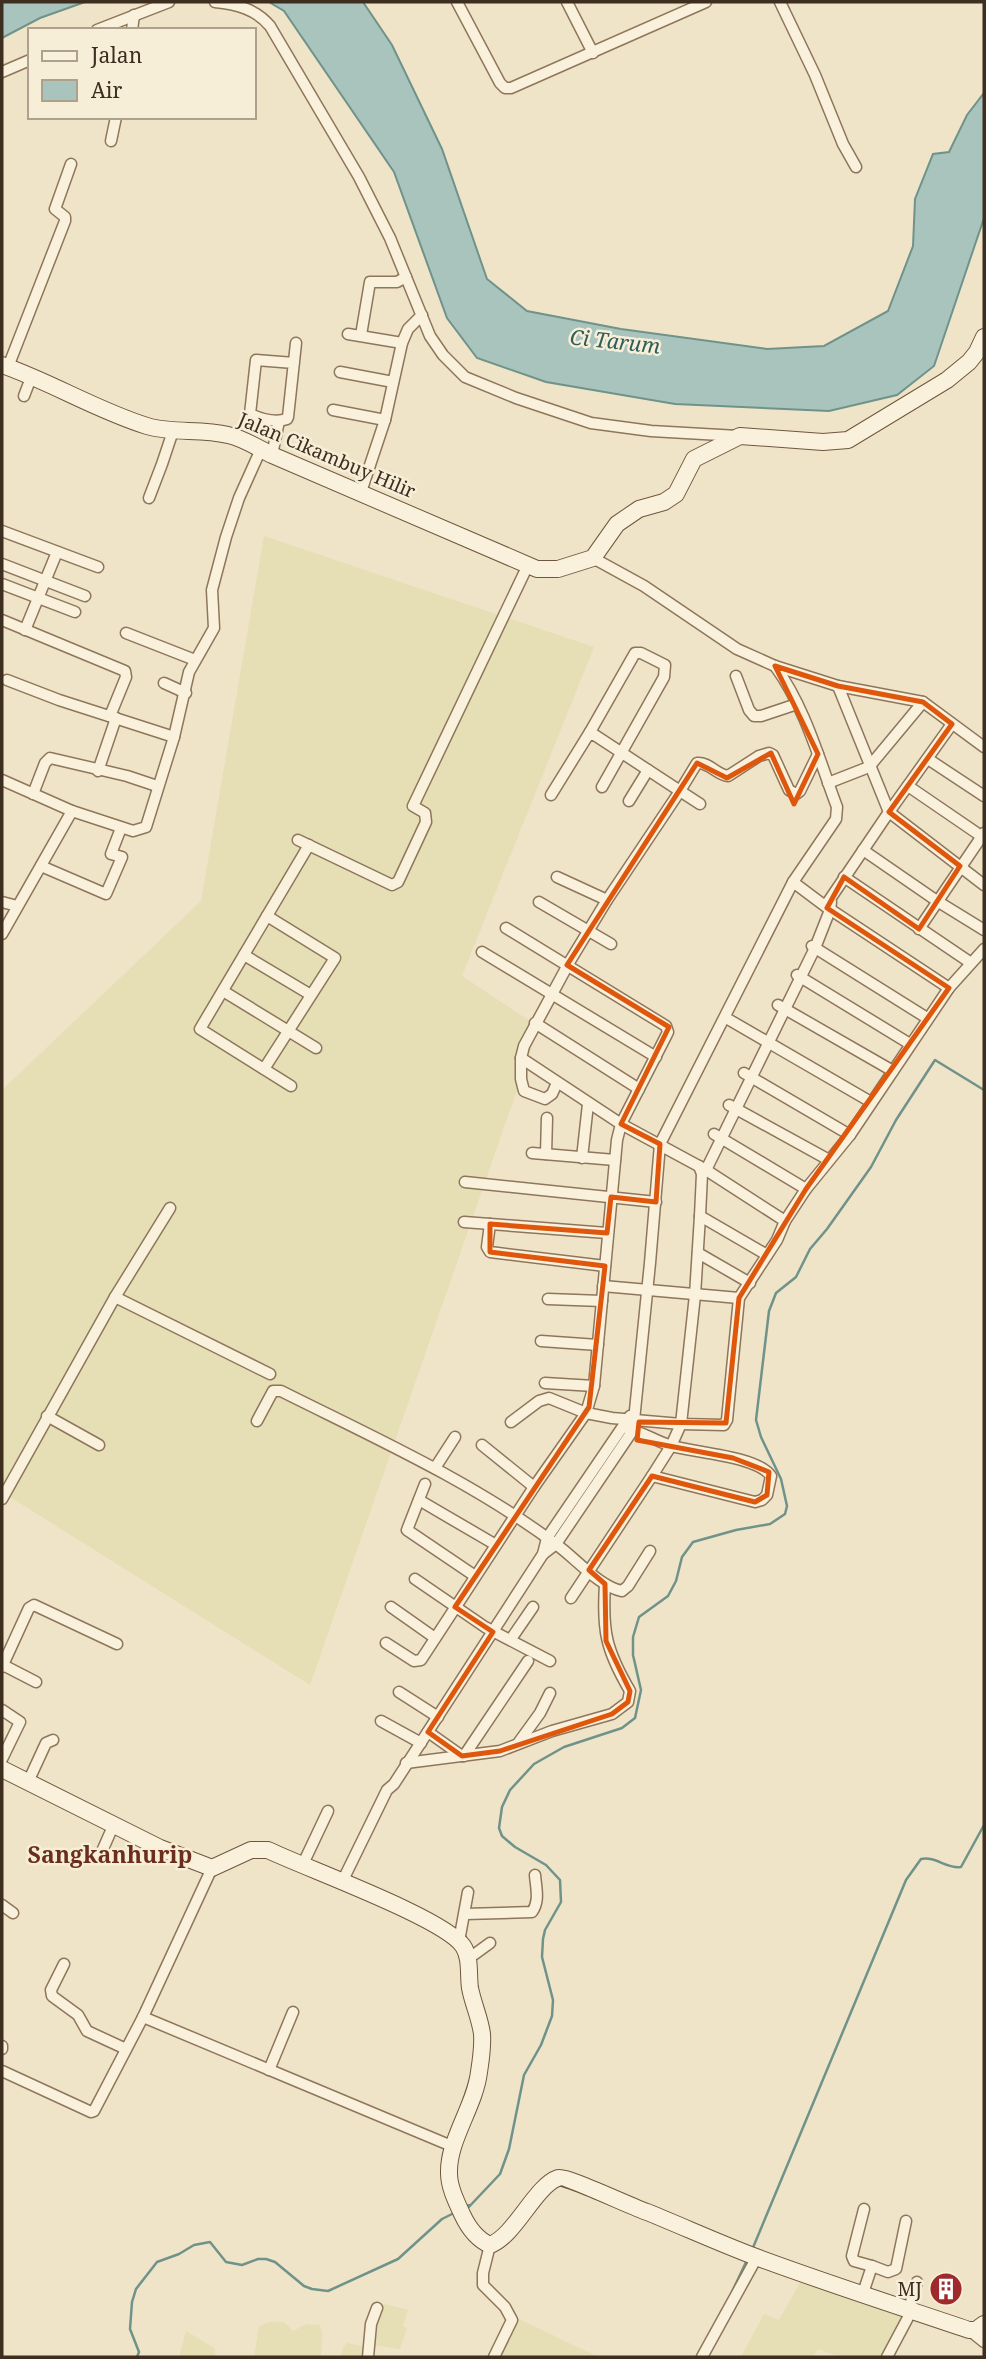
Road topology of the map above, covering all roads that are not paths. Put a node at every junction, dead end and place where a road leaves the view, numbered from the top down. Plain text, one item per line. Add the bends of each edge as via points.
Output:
1 (169, 2) edge
2 (215, 2) edge
3 (457, 2) edge
4 (567, 2) edge
5 (706, 2) edge
6 (780, 2) edge
7 (134, 15) junction
8 (102, 28) edge
9 (132, 28) edge
10 (593, 53) junction
11 (28, 61) edge
12 (2, 72) edge
13 (116, 119) edge
14 (111, 141) dead end
15 (71, 163) dead end
16 (856, 167) dead end
17 (406, 277) junction
18 (422, 315) junction
19 (348, 334) dead end
20 (361, 335) junction
21 (984, 337) edge
22 (296, 343) dead end
23 (402, 343) junction
24 (294, 363) junction
25 (5, 366) edge
26 (340, 372) dead end
27 (32, 375) junction
28 (393, 382) junction
29 (24, 396) dead end
30 (333, 411) dead end
31 (385, 420) junction
32 (279, 421) junction
33 (173, 430) junction
34 (740, 436) junction
35 (266, 452) junction
36 (361, 492) junction
37 (149, 498) dead end
38 (2, 531) edge
39 (57, 552) junction
40 (596, 554) junction
41 (2, 564) edge
42 (528, 565) junction
43 (98, 567) dead end
44 (46, 580) junction
45 (2, 584) edge
46 (85, 596) dead end
47 (38, 598) junction
48 (75, 612) dead end
49 (2, 620) edge
50 (26, 630) junction
51 (126, 634) dead end
52 (195, 660) junction
53 (775, 666) junction
54 (736, 676) dead end
55 (8, 680) dead end
56 (164, 684) dead end
57 (838, 686) junction
58 (186, 693) junction
59 (923, 702) junction
60 (797, 704) junction
61 (113, 717) junction
62 (952, 724) junction
63 (590, 732) junction
64 (174, 737) junction
65 (984, 747) edge
66 (621, 753) junction
67 (818, 754) junction
68 (928, 759) junction
69 (869, 767) junction
70 (98, 771) junction
71 (648, 771) junction
72 (2, 780) edge
73 (828, 783) junction
74 (157, 786) junction
75 (908, 786) junction
76 (602, 787) dead end
77 (680, 791) junction
78 (33, 794) junction
79 (551, 795) dead end
80 (984, 796) edge
81 (629, 802) dead end
82 (700, 804) dead end
83 (72, 811) junction
84 (889, 812) junction
85 (121, 828) junction
86 (983, 836) edge
87 (298, 840) dead end
88 (309, 845) junction
89 (863, 850) junction
90 (41, 866) junction
91 (960, 866) junction
92 (557, 877) dead end
93 (844, 877) junction
94 (793, 882) junction
95 (984, 885) edge
96 (607, 900) junction
97 (937, 901) junction
98 (2, 902) edge
99 (538, 902) dead end
100 (17, 906) junction
101 (829, 906) junction
102 (267, 916) junction
103 (506, 928) dead end
104 (919, 929) junction
105 (984, 930) edge
106 (588, 931) junction
107 (2, 934) edge
108 (611, 944) dead end
109 (812, 946) junction
110 (984, 949) edge
111 (482, 952) dead end
112 (244, 955) junction
113 (971, 963) junction
114 (567, 965) junction
115 (798, 975) junction
116 (949, 988) junction
117 (223, 990) junction
118 (311, 995) junction
119 (551, 995) junction
120 (781, 1007) junction
121 (726, 1018) junction
122 (927, 1018) junction
123 (534, 1023) junction
124 (288, 1031) junction
125 (767, 1043) junction
126 (910, 1044) junction
127 (316, 1048) dead end
128 (656, 1057) junction
129 (521, 1058) junction
130 (264, 1069) junction
131 (892, 1071) junction
132 (748, 1075) junction
133 (557, 1083) junction
134 (291, 1086) dead end
135 (639, 1090) junction
136 (871, 1102) junction
137 (588, 1104) junction
138 (732, 1107) junction
139 (547, 1118) dead end
140 (621, 1125) junction
141 (850, 1135) junction
142 (718, 1136) junction
143 (660, 1144) junction
144 (532, 1153) dead end
145 (546, 1154) junction
146 (582, 1158) junction
147 (615, 1160) junction
148 (829, 1160) junction
149 (702, 1170) junction
150 (466, 1182) dead end
151 (806, 1189) junction
152 (611, 1197) junction
153 (656, 1202) junction
154 (170, 1208) dead end
155 (701, 1216) junction
156 (786, 1221) junction
157 (464, 1222) dead end
158 (490, 1224) junction
159 (607, 1233) junction
160 (698, 1253) junction
161 (767, 1255) junction
162 (605, 1266) junction
163 (750, 1283) junction
164 (603, 1286) junction
165 (648, 1291) junction
166 (695, 1295) junction
167 (115, 1297) junction
168 (738, 1298) junction
169 (548, 1299) dead end
170 (602, 1301) junction
171 (541, 1342) dead end
172 (598, 1345) junction
173 (270, 1374) dead end
174 (545, 1383) dead end
175 (594, 1386) junction
176 (586, 1413) junction
177 (47, 1416) junction
178 (630, 1421) junction
179 (257, 1422) dead end
180 (511, 1422) dead end
181 (681, 1424) junction
182 (455, 1437) dead end
183 (99, 1445) dead end
184 (482, 1445) dead end
185 (671, 1446) junction
186 (435, 1468) junction
187 (652, 1476) junction
188 (7, 1479) edge
189 (425, 1484) dead end
190 (534, 1487) junction
191 (2, 1499) edge
192 (419, 1500) junction
193 (515, 1515) junction
194 (552, 1541) junction
195 (496, 1545) junction
196 (650, 1551) dead end
197 (589, 1570) junction
198 (475, 1576) junction
199 (415, 1579) dead end
200 (605, 1584) junction
201 (571, 1598) dead end
202 (455, 1607) junction
203 (533, 1607) dead end
204 (391, 1608) dead end
205 (494, 1630) junction
206 (435, 1638) junction
207 (511, 1639) junction
208 (386, 1643) dead end
209 (117, 1644) dead end
210 (528, 1661) dead end
211 (550, 1661) dead end
212 (2, 1666) edge
213 (36, 1682) dead end
214 (399, 1692) dead end
215 (551, 1693) dead end
216 (2, 1710) edge
217 (438, 1717) junction
218 (381, 1721) dead end
219 (428, 1732) junction
220 (53, 1740) dead end
221 (519, 1742) junction
222 (421, 1743) junction
223 (463, 1756) junction
224 (2, 1759) edge
225 (406, 1763) junction
226 (2, 1769) edge
227 (28, 1782) junction
228 (328, 1811) dead end
229 (114, 1824) junction
230 (99, 1858) dead end
231 (302, 1866) junction
232 (212, 1868) junction
233 (535, 1875) dead end
234 (345, 1883) junction
235 (468, 1892) dead end
236 (2, 1905) edge
237 (13, 1913) dead end
238 (465, 1914) junction
239 (459, 1941) junction
240 (491, 1943) dead end
241 (468, 1959) junction
242 (64, 1964) dead end
243 (293, 2012) dead end
244 (143, 2017) junction
245 (126, 2049) junction
246 (269, 2070) junction
247 (2, 2071) edge
248 (454, 2147) junction
249 (864, 2209) dead end
250 (906, 2221) dead end
251 (490, 2245) junction
252 (753, 2256) junction
253 (872, 2266) junction
254 (917, 2282) dead end
255 (863, 2293) junction
256 (377, 2308) dead end
257 (910, 2309) junction
258 (976, 2327) edge
259 (984, 2342) edge
260 (368, 2357) edge
261 (494, 2357) edge
262 (702, 2357) edge
263 (887, 2357) edge

1 - 7 street
2 - 17 street via 238,5 270,26 359,177
3 - 10 street via 505,88
4 - 10 street
5 - 10 street
6 - 16 street
7 - 8 street
7 - 9 street
11 - 12 street
13 - 14 street
15 - 25 street via 55,209 65,221
17 - 18 street
17 - 20 street via 397,282 369,282
18 - 23 street
18 - 34 street via 436,347 460,372 516,398 591,423
19 - 20 street
20 - 23 street
21 - 34 street via 970,362 947,380 848,439 823,442
22 - 24 street
23 - 28 street
24 - 32 street via 288,417
24 - 32 street via 256,360 247,411
25 - 27 street, Jalan Cikambuy Hilir
26 - 28 street
27 - 29 street
27 - 33 street, Jalan Cikambuy Hilir via 135,422
28 - 31 street
30 - 31 street
31 - 36 street
32 - 35 street
33 - 35 street, Jalan Cikambuy Hilir via 230,435
33 - 37 street
34 - 40 street via 694,459 676,494 617,524
35 - 36 street, Jalan Cikambuy Hilir
35 - 52 street via 239,498 212,590 215,628
36 - 42 street, Jalan Cikambuy Hilir
38 - 39 street
39 - 43 street
39 - 44 street
40 - 42 street, Jalan Cikambuy Hilir via 558,569
40 - 53 street via 737,649
41 - 44 street
42 - 88 street via 413,806 425,813 426,822 398,882 392,885
44 - 46 street
44 - 47 street
45 - 47 street
47 - 48 street
47 - 50 street
49 - 50 street
50 - 61 street via 125,671
51 - 52 street
52 - 58 street
53 - 57 street
53 - 60 street
54 - 60 street via 754,716
55 - 61 street
56 - 58 street
57 - 59 street
57 - 69 street
58 - 64 street
59 - 62 street
59 - 69 street
60 - 67 street
61 - 64 street
61 - 70 street
62 - 65 street
62 - 68 street
63 - 66 street
63 - 66 street via 635,653 665,665 664,677
63 - 79 street
64 - 74 street
66 - 71 street
66 - 76 street
67 - 73 street
67 - 77 street via 796,794 789,790 769,753 729,776 697,763
68 - 75 street
68 - 80 street
69 - 73 street
69 - 84 street
70 - 74 street
70 - 78 street via 50,758
71 - 77 street
71 - 81 street
72 - 78 street
73 - 94 street via 837,807 836,819
74 - 85 street via 145,827
75 - 84 street
75 - 86 street
77 - 82 street
77 - 96 street
78 - 83 street
83 - 85 street
83 - 90 street
84 - 89 street
84 - 91 street
85 - 90 street via 111,854 122,857 106,894
86 - 91 street
87 - 88 street
88 - 102 street
89 - 93 street
89 - 97 street
90 - 100 street
91 - 95 street
91 - 97 street
92 - 96 street
93 - 101 street
93 - 104 street
94 - 101 street
94 - 121 street
96 - 106 street
97 - 104 street
97 - 105 street
98 - 100 street
99 - 106 street
100 - 107 street
101 - 109 street
101 - 116 street
102 - 112 street
102 - 118 street via 335,958
103 - 114 street
104 - 113 street
106 - 108 street
106 - 114 street
109 - 115 street
109 - 122 street
110 - 113 street
111 - 119 street
112 - 117 street
112 - 118 street
113 - 116 street
114 - 119 street
114 - 128 street via 666,1026 668,1032
115 - 120 street
115 - 126 street
116 - 122 street
117 - 124 street
117 - 130 street via 200,1029
118 - 124 street
119 - 123 street
119 - 128 street
120 - 125 street
120 - 131 street
121 - 125 street
121 - 143 street
122 - 126 street
123 - 129 street
123 - 135 street
124 - 127 street
124 - 130 street
125 - 132 street
125 - 136 street
126 - 131 street
128 - 135 street
129 - 133 street
129 - 133 street via 524,1091 545,1099
130 - 134 street
131 - 136 street
132 - 138 street
132 - 141 street
133 - 137 street
135 - 140 street
136 - 141 street
137 - 140 street
137 - 146 street
138 - 142 street
138 - 148 street
139 - 145 street
140 - 143 street
140 - 147 street
141 - 148 street
142 - 149 street
142 - 151 street
143 - 149 street
143 - 153 street
144 - 145 street
145 - 146 street
146 - 147 street
147 - 152 street
148 - 151 street
149 - 155 street
149 - 156 street
150 - 152 street
151 - 156 street
152 - 153 street
152 - 159 street
153 - 165 street
154 - 167 street
155 - 160 street
155 - 161 street
156 - 161 street
157 - 158 street
158 - 159 street
158 - 162 street via 490,1252
159 - 162 street
160 - 163 street
160 - 166 street
161 - 163 street
162 - 164 street
163 - 168 street
164 - 165 street
164 - 170 street
165 - 166 street
165 - 178 street
166 - 168 street
166 - 181 street
167 - 173 street
167 - 177 street
168 - 181 street via 727,1420 722,1425
169 - 170 street
170 - 172 street
171 - 172 street
172 - 175 street
174 - 175 street
175 - 176 street
176 - 178 street
176 - 180 street via 544,1398
176 - 190 street
177 - 183 street
177 - 188 street
178 - 181 street
178 - 185 street
178 - 194 street
179 - 186 street via 271,1394 278,1390
181 - 185 street
182 - 186 street
184 - 190 street
185 - 187 street
185 - 187 street via 733,1458 766,1470 771,1476 767,1495 755,1502
186 - 193 street
187 - 197 street
188 - 191 street
189 - 192 street
190 - 193 street
192 - 195 street
192 - 198 street via 407,1530
193 - 194 street
193 - 195 street
194 - 197 street
194 - 205 street
195 - 198 street
196 - 200 street via 626,1588 617,1590
197 - 200 street
197 - 201 street
198 - 202 street
199 - 202 street
200 - 221 street via 606,1641 630,1691 628,1702 612,1714
202 - 205 street
202 - 206 street
203 - 207 street
204 - 206 street
205 - 207 street
205 - 217 street
206 - 208 street via 418,1662
207 - 211 street
209 - 212 street via 34,1605
210 - 223 street
212 - 213 street
214 - 217 street
215 - 221 street
216 - 224 street via 20,1722
217 - 219 street
218 - 222 street
219 - 222 street
219 - 223 street
220 - 227 street via 46,1743
221 - 223 street via 500,1751
222 - 225 street
223 - 225 street
225 - 234 street
226 - 227 street
227 - 229 street
228 - 231 street
229 - 230 street
229 - 232 street
231 - 232 street via 257,1848
231 - 234 street
232 - 244 street
233 - 238 street via 536,1907 532,1912
234 - 239 street via 420,1917
235 - 238 street
236 - 237 street
238 - 239 street
239 - 241 street
240 - 241 street
241 - 248 street via 482,2048 475,2093
242 - 245 street via 52,1996 78,2015 86,2031
243 - 246 street
244 - 245 street
244 - 246 street
245 - 247 street via 92,2112
246 - 248 street
248 - 251 street via 451,2187 470,2229
249 - 253 street via 852,2259
250 - 253 street via 895,2269 888,2272
251 - 252 street via 545,2188 562,2177
251 - 261 street via 483,2285 512,2320
252 - 255 street
252 - 262 street
253 - 255 street
254 - 257 street
255 - 257 street
256 - 260 street
257 - 258 street
257 - 263 street
258 - 259 street

